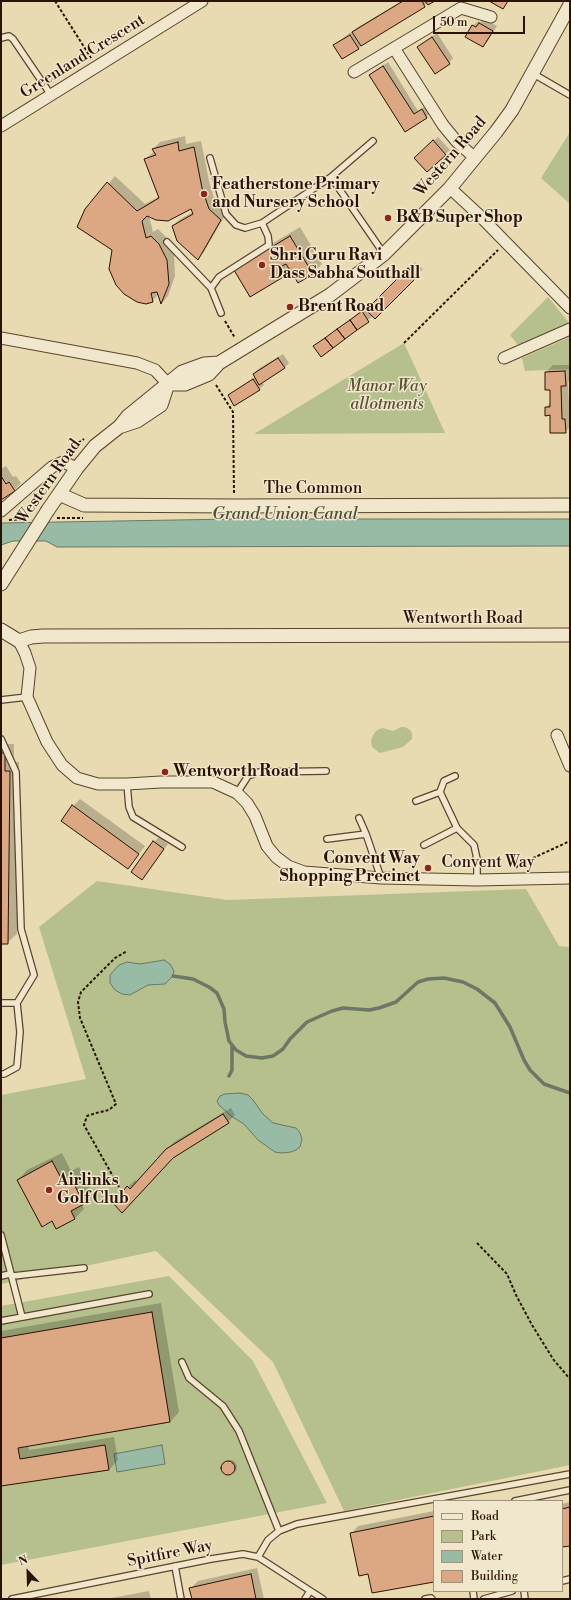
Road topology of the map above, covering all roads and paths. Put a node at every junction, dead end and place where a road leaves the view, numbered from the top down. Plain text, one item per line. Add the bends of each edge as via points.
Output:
1 (56, 1) edge
2 (202, 1) edge
3 (570, 5) edge
4 (491, 17) dead end
5 (1, 38) edge
6 (394, 48) junction
7 (96, 67) junction
8 (354, 72) dead end
9 (532, 73) junction
10 (51, 95) junction
11 (570, 95) edge
12 (1, 126) edge
13 (373, 141) dead end
14 (210, 158) dead end
15 (475, 158) junction
16 (332, 177) junction
17 (450, 188) junction
18 (262, 223) junction
19 (167, 242) dead end
20 (506, 242) junction
21 (384, 254) junction
22 (211, 288) junction
23 (570, 308) edge
24 (221, 313) joint
25 (570, 329) edge
26 (234, 337) dead end
27 (1, 338) edge
28 (404, 343) dead end
29 (504, 358) dead end
30 (219, 363) junction
31 (209, 374) junction
32 (168, 384) junction
33 (77, 468) junction
34 (59, 494) junction
35 (570, 505) edge
36 (234, 506) junction
37 (1, 511) edge
38 (1, 584) edge
39 (1, 630) edge
40 (570, 635) edge
41 (19, 642) junction
42 (27, 697) junction
43 (1, 702) edge
44 (557, 736) dead end
45 (1, 738) edge
46 (570, 766) edge
47 (326, 771) dead end
48 (455, 776) dead end
49 (127, 784) junction
50 (440, 792) junction
51 (237, 793) junction
52 (416, 801) dead end
53 (359, 818) dead end
54 (457, 828) junction
55 (366, 834) junction
56 (327, 839) dead end
57 (570, 841) edge
58 (424, 845) dead end
59 (182, 847) dead end
60 (381, 878) junction
61 (570, 878) edge
62 (510, 879) junction
63 (476, 880) junction
64 (127, 951) dead end
65 (17, 1002) junction
66 (1, 1003) edge
67 (1, 1074) edge
68 (119, 1186) dead end
69 (1, 1234) edge
70 (477, 1243) dead end
71 (84, 1268) dead end
72 (10, 1274) junction
73 (1, 1276) edge
74 (149, 1294) dead end
75 (22, 1317) junction
76 (1, 1321) edge
77 (182, 1362) dead end
78 (570, 1379) edge
79 (570, 1474) edge
80 (570, 1490) edge
81 (521, 1500) edge
82 (279, 1531) junction
83 (258, 1557) junction
84 (175, 1566) junction
85 (310, 1591) junction
86 (508, 1592) edge
87 (12, 1599) edge
88 (181, 1599) edge
89 (305, 1599) edge
90 (323, 1599) edge
91 (425, 1599) edge
92 (432, 1599) edge
93 (484, 1599) edge

1 - 7 path
2 - 7 street, Greenland Crescent
3 - 9 street, Western Road
4 - 6 street via 461,8
5 - 10 lane via 9,36 13,39
6 - 8 street
6 - 15 street via 443,125
7 - 10 street, Greenland Crescent
9 - 11 lane
9 - 15 street, Western Road via 512,110
10 - 12 street, Greenland Crescent
13 - 16 lane
14 - 18 lane via 226,214 236,225 245,228
15 - 17 street, Western Road
16 - 18 lane
16 - 21 lane
17 - 20 street
17 - 21 street, Western Road
18 - 22 lane via 269,245 218,278
19 - 22 lane
20 - 23 street
20 - 28 path
21 - 30 street, Western Road via 330,295
22 - 24 lane
24 - 26 path
25 - 29 street
27 - 32 street via 137,363 155,370
30 - 31 street, Western Road
30 - 32 street, Western Road via 204,364 182,372
31 - 32 street, Western Road via 185,384
31 - 36 path via 233,412
32 - 33 street, Western Road via 161,405 137,421 119,427 95,446
33 - 34 street, Western Road
33 - 37 street via 63,462 52,467
34 - 36 street, The Common via 84,505
34 - 38 street, Western Road, bridge
35 - 36 street, The Common
39 - 41 street
40 - 41 street, Wentworth Road via 43,636
41 - 42 street, Convent Way via 30,668
42 - 43 lane
42 - 49 street, Convent Way via 47,742 62,765 77,778 98,784
44 - 46 street
45 - 65 lane via 16,772 21,929 34,975
47 - 51 lane via 259,772 248,776
48 - 50 lane via 444,781
49 - 51 street, Convent Way via 213,782
49 - 59 lane via 129,807 133,817
50 - 52 lane
50 - 54 lane
51 - 60 street, Convent Way via 255,816 267,846 288,866 304,872
53 - 55 lane
54 - 58 lane
54 - 63 lane via 474,845 477,859
55 - 56 lane
55 - 60 lane
57 - 62 path via 518,866
60 - 63 street, Convent Way
61 - 62 street, Convent Way
62 - 63 street, Convent Way
64 - 68 path via 115,958 82,992 78,1002 80,1018 116,1104 109,1110 87,1116 84,1125
65 - 66 lane
65 - 67 lane via 20,1032 17,1067
69 - 72 lane
70 - 78 path via 507,1274 536,1332 553,1359
71 - 72 lane via 13,1276
72 - 73 lane
72 - 75 lane
74 - 75 lane
75 - 76 lane
77 - 82 lane via 189,1378 223,1406 239,1431
79 - 82 lane via 297,1524
80 - 81 lane
82 - 83 lane via 268,1540
83 - 84 lane, Spitfire Way via 243,1554
83 - 85 lane, Spitfire Way
84 - 87 lane, Spitfire Way
84 - 88 lane
85 - 89 lane
85 - 90 lane, Spitfire Way
86 - 93 lane
91 - 92 lane

